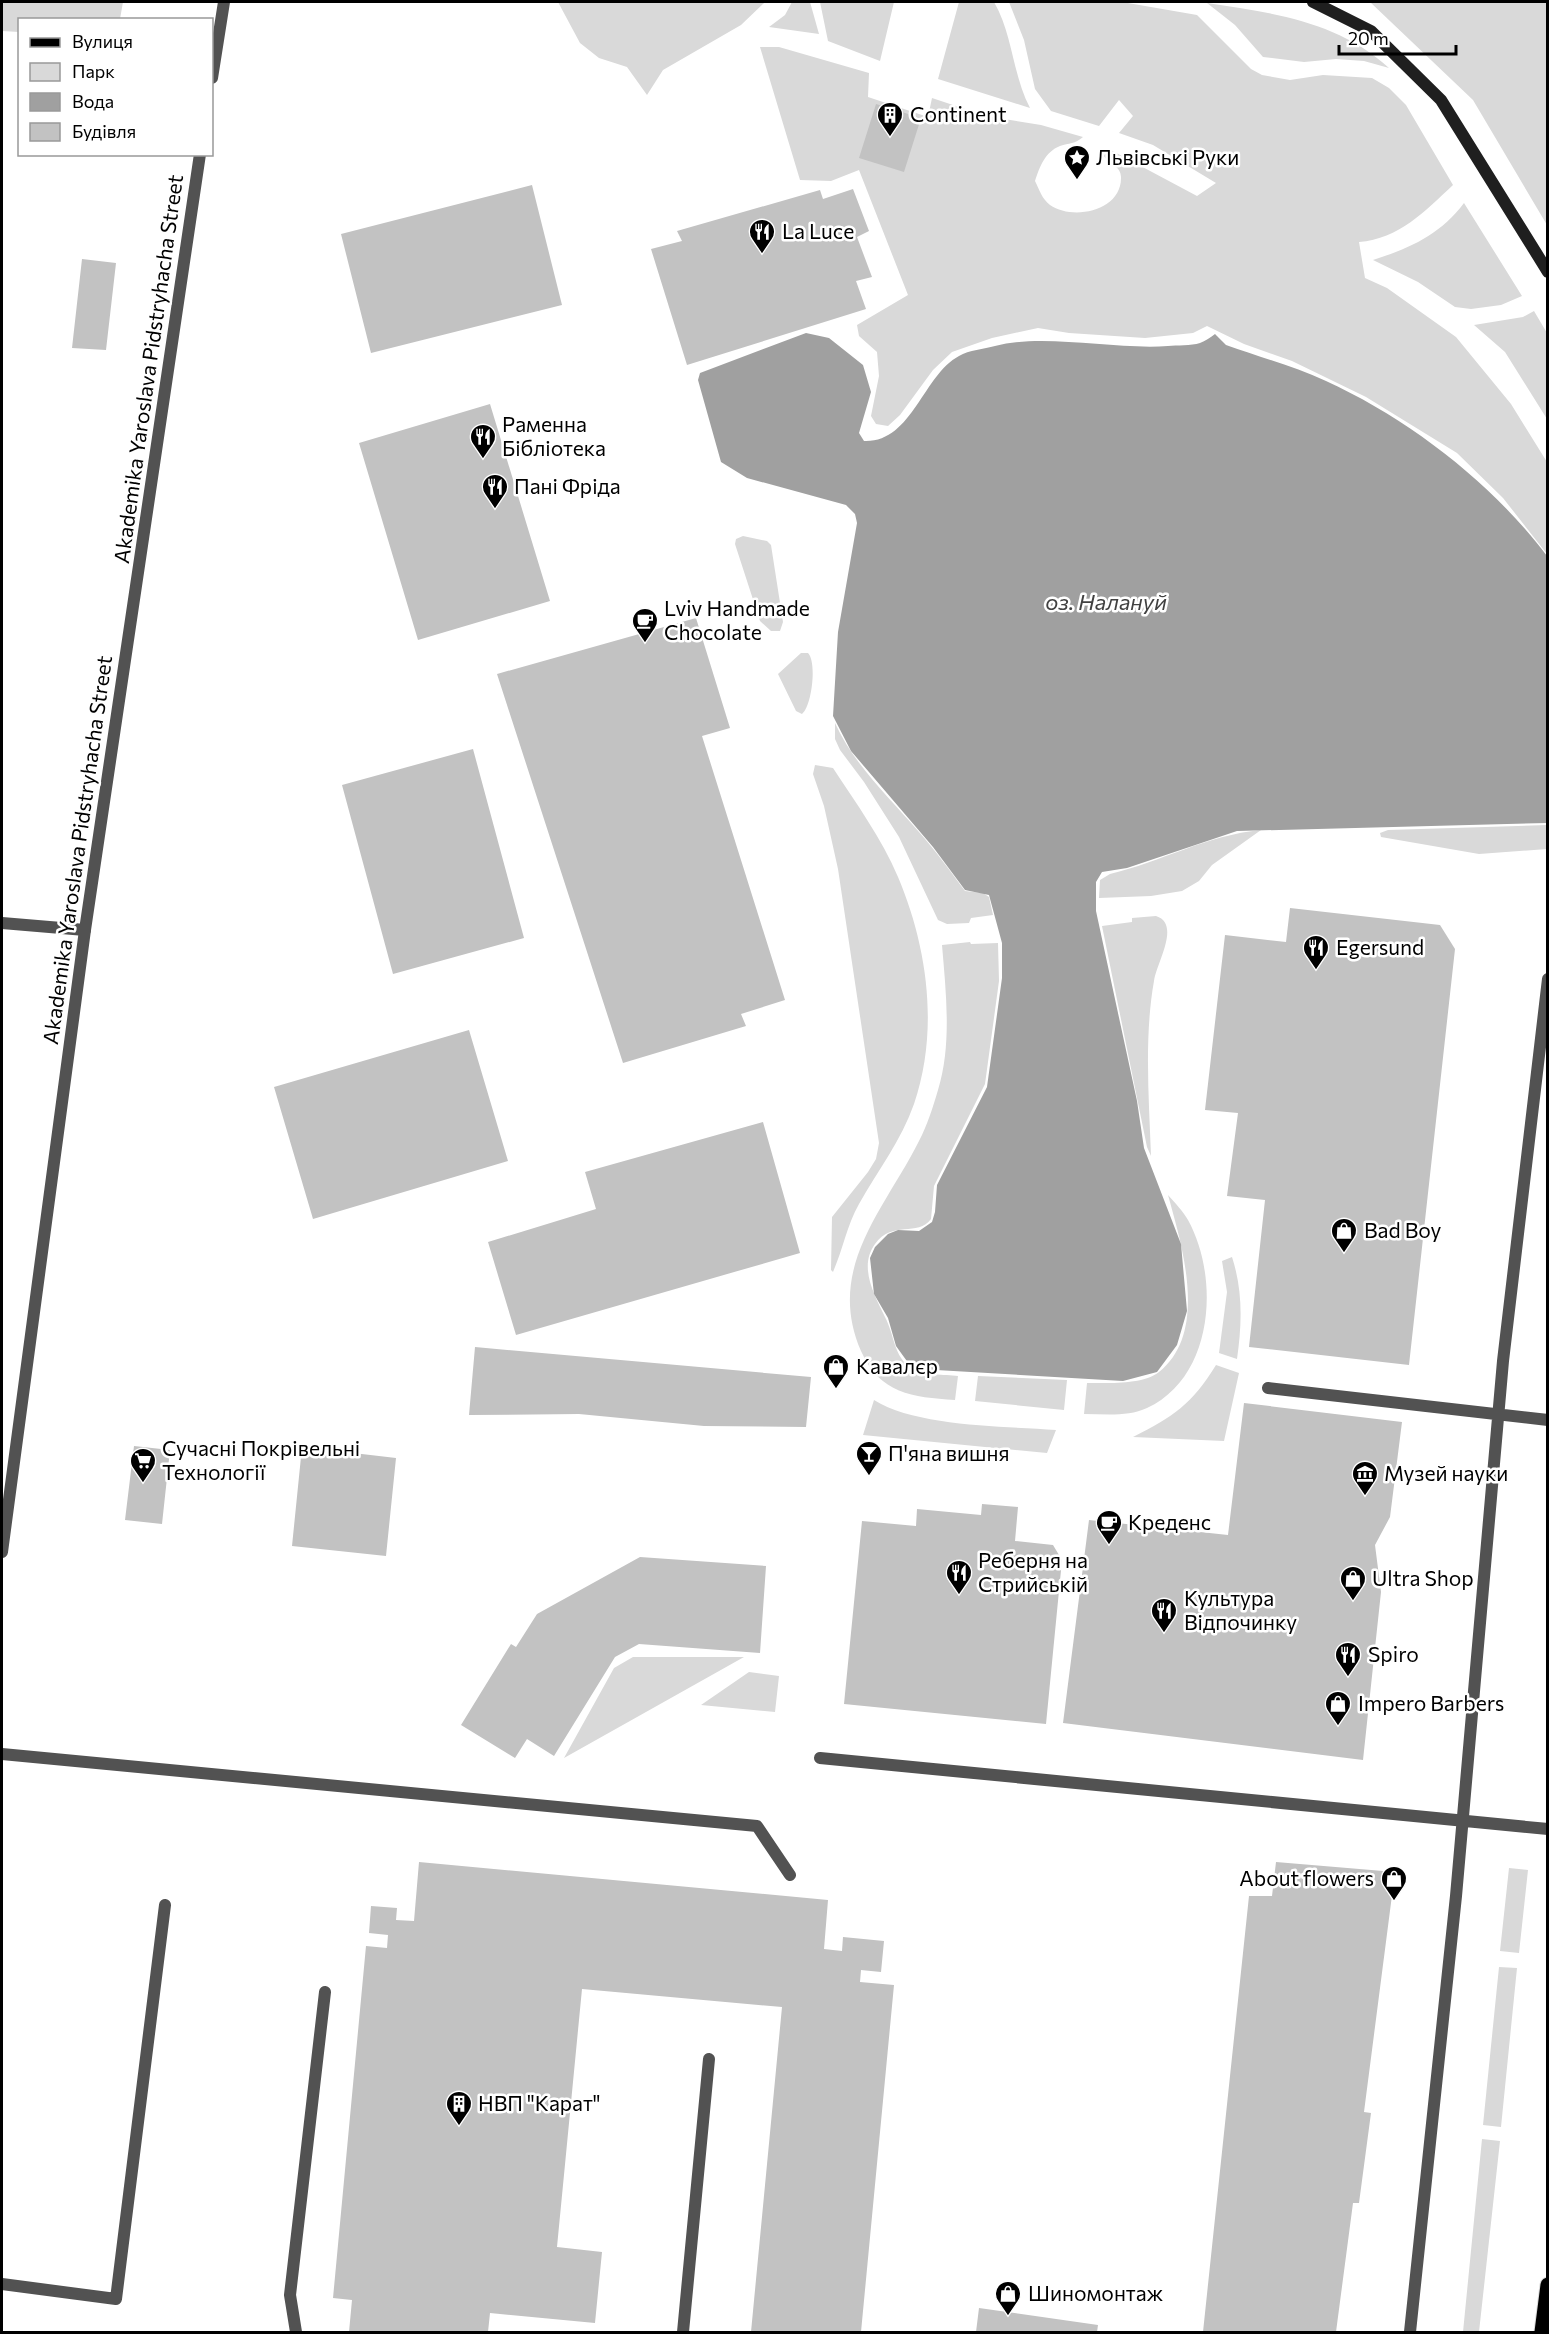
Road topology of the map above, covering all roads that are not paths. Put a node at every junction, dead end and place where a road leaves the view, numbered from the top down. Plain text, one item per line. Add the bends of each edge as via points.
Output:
1 (224, 2) edge
2 (1313, 2) edge
3 (213, 72) edge
4 (200, 156) edge
5 (1548, 272) edge
6 (2, 923) edge
7 (85, 930) junction
8 (1548, 979) edge
9 (1268, 1388) dead end
10 (1498, 1416) junction
11 (1548, 1420) edge
12 (2, 1552) edge
13 (2, 1754) edge
14 (820, 1758) dead end
15 (1463, 1820) junction
16 (1548, 1829) edge
17 (790, 1875) dead end
18 (165, 1905) dead end
19 (325, 1992) dead end
20 (709, 2059) dead end
21 (2, 2284) edge
22 (1548, 2285) edge
23 (296, 2332) edge
24 (683, 2332) edge
25 (1410, 2332) edge
26 (1542, 2332) edge

1 - 3 street
2 - 5 main road via 1371,31 1441,100
4 - 7 street, Akademika Yaroslava Pidstryhacha Street
6 - 7 street
7 - 12 street, Akademika Yaroslava Pidstryhacha Street
8 - 10 street
9 - 10 street
10 - 11 street
10 - 15 street
13 - 17 street via 757,1826
14 - 15 street
15 - 16 street
15 - 25 street
18 - 21 street via 116,2299
19 - 23 street via 290,2295
20 - 24 street
22 - 26 main road

